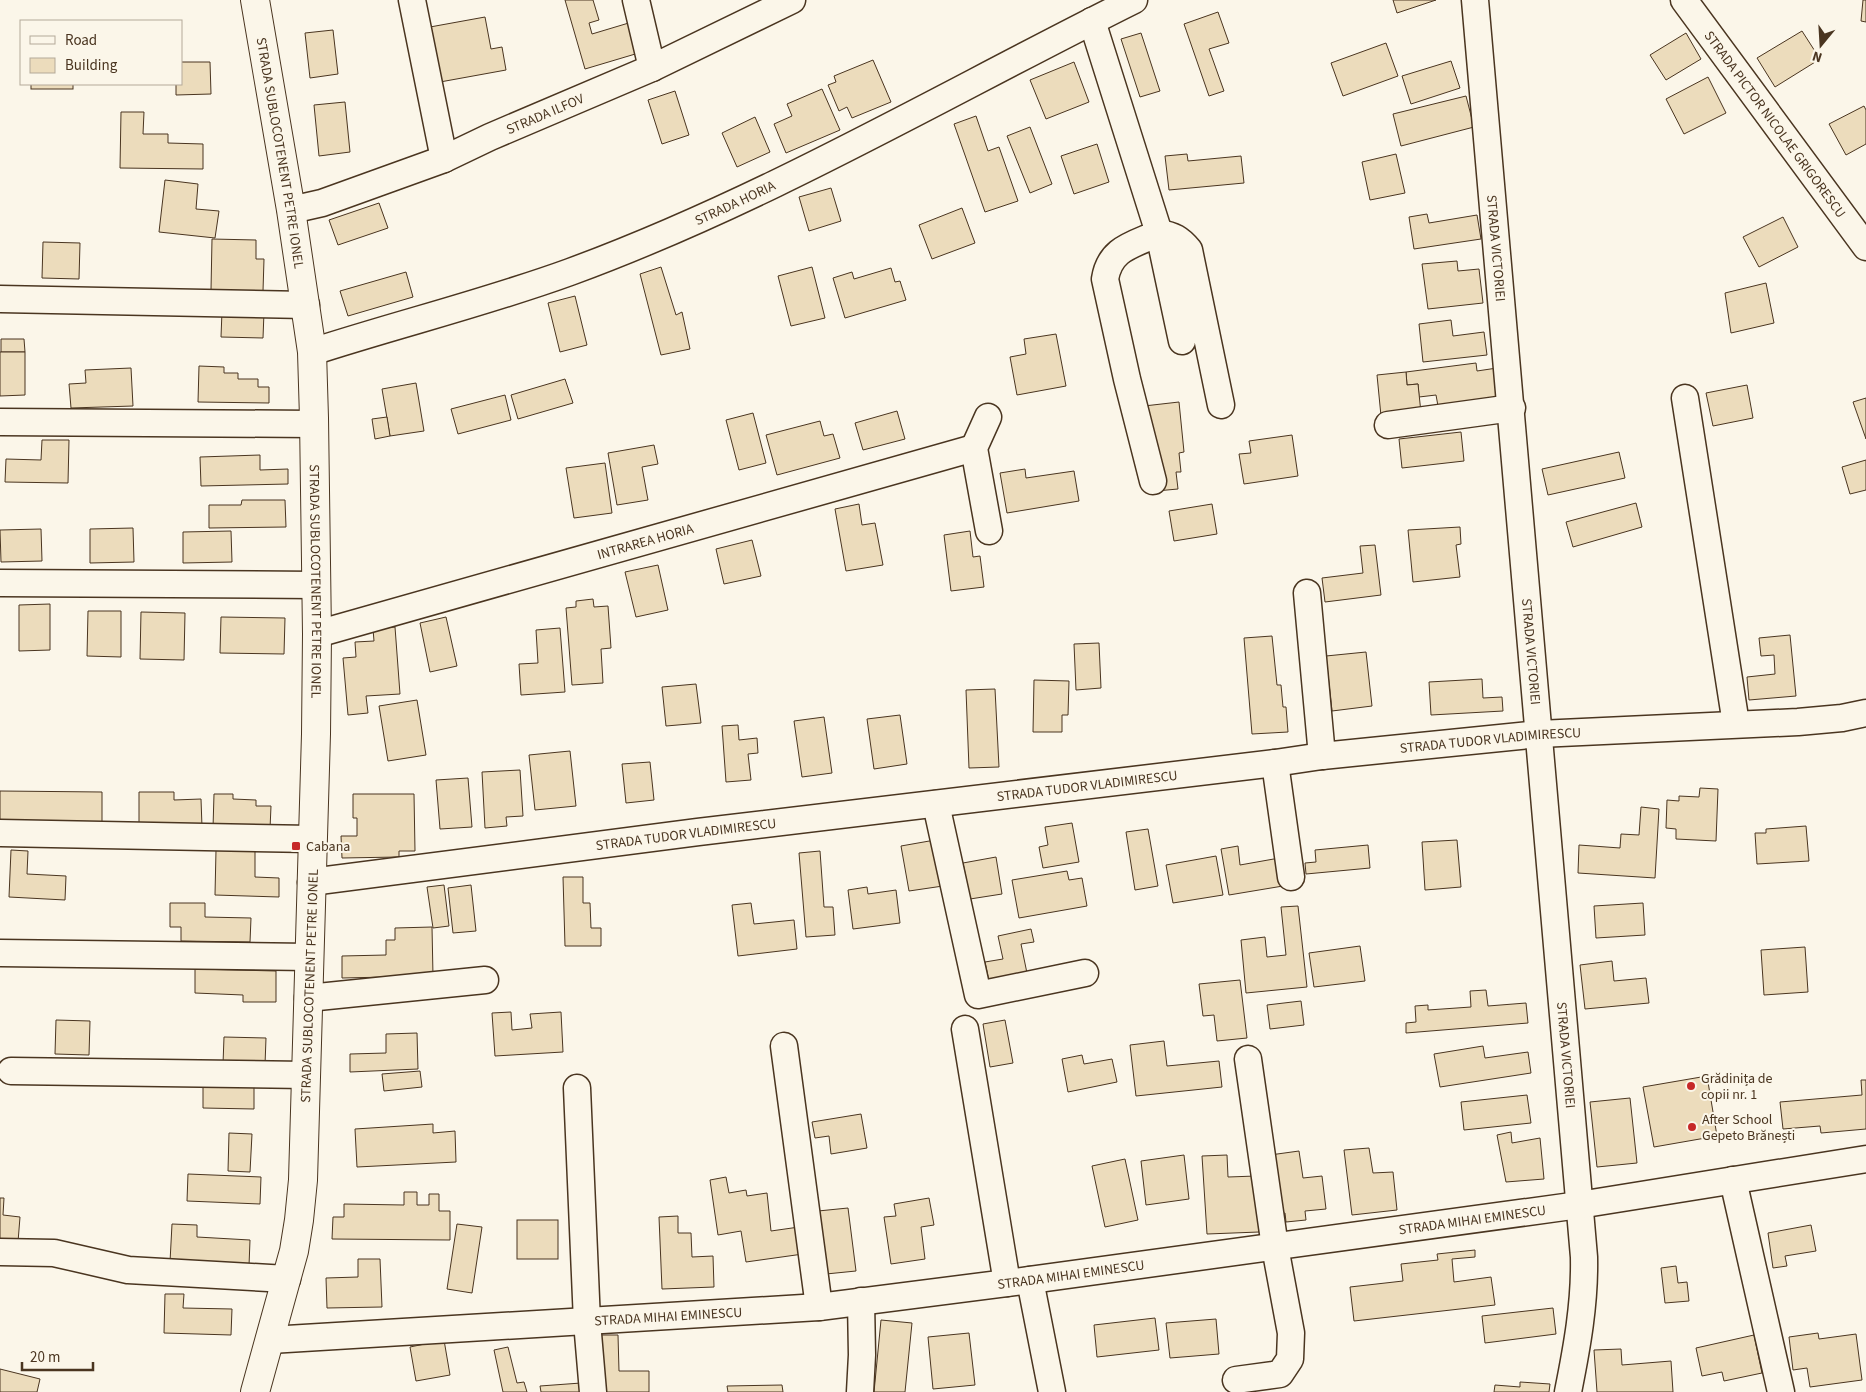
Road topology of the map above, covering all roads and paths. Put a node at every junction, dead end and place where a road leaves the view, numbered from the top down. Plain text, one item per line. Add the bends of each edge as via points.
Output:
1 (255, 0) edge
2 (412, 0) edge
3 (636, 0) edge
4 (792, 0) edge
5 (1134, 0) edge
6 (1475, 0) edge
7 (1684, 0) edge
8 (1092, 21) junction
9 (652, 68) junction
10 (444, 159) junction
11 (291, 210) junction
12 (1158, 233) junction
13 (1866, 248) edge
14 (0, 299) edge
15 (306, 305) junction
16 (1182, 341) dead end
17 (312, 352) junction
18 (1686, 398) dead end
19 (1221, 404) dead end
20 (1512, 408) junction
21 (988, 417) dead end
22 (0, 422) edge
23 (314, 424) junction
24 (1388, 425) dead end
25 (974, 448) junction
26 (1153, 481) dead end
27 (989, 531) dead end
28 (0, 583) edge
29 (316, 585) junction
30 (1307, 593) dead end
31 (316, 634) junction
32 (1866, 713) edge
33 (1736, 724) junction
34 (1538, 734) junction
35 (1322, 756) junction
36 (1275, 763) junction
37 (936, 804) junction
38 (0, 833) edge
39 (312, 838) junction
40 (1291, 877) dead end
41 (312, 882) junction
42 (0, 953) edge
43 (310, 957) junction
44 (1085, 974) dead end
45 (485, 980) dead end
46 (308, 998) junction
47 (965, 1029) dead end
48 (784, 1046) dead end
49 (1248, 1059) dead end
50 (11, 1070) dead end
51 (306, 1075) junction
52 (577, 1088) dead end
53 (1866, 1159) edge
54 (1733, 1180) junction
55 (1580, 1205) junction
56 (1276, 1247) junction
57 (0, 1252) edge
58 (287, 1279) junction
59 (1018, 1281) junction
60 (861, 1301) junction
61 (819, 1307) junction
62 (587, 1322) junction
63 (270, 1340) junction
64 (1236, 1380) dead end
65 (256, 1392) edge
66 (593, 1392) edge
67 (860, 1392) edge
68 (1052, 1392) edge
69 (1568, 1392) edge
70 (1782, 1392) edge

1 - 11 main road, STRADA SUBLOCOTENENT PETRE IONEL
2 - 10 street
3 - 9 street
4 - 9 street, STRADA ILFOV
5 - 8 street, STRADA HORIA
6 - 20 street, STRADA VICTORIEI
7 - 13 street, STRADA PICTOR NICOLAE GRIGORESCU
8 - 12 street
8 - 17 street, STRADA HORIA via 830,158 643,242 570,272 462,308
9 - 10 street, STRADA ILFOV
10 - 11 street, STRADA ILFOV via 322,204
11 - 15 main road, STRADA SUBLOCOTENENT PETRE IONEL
12 - 16 street
12 - 19 street via 1181,240 1188,250
12 - 26 street via 1120,250 1107,266 1105,279
14 - 15 street
15 - 17 main road, STRADA SUBLOCOTENENT PETRE IONEL
17 - 23 main road, STRADA SUBLOCOTENENT PETRE IONEL
18 - 33 street
20 - 24 street
20 - 34 street, STRADA VICTORIEI
21 - 25 street
22 - 23 street
23 - 29 main road, STRADA SUBLOCOTENENT PETRE IONEL
25 - 27 street
25 - 31 street, INTRAREA HORIA
28 - 29 street
29 - 31 main road, STRADA SUBLOCOTENENT PETRE IONEL
30 - 35 street
31 - 39 main road, STRADA SUBLOCOTENENT PETRE IONEL
32 - 33 street, STRADA TUDOR VLADIMIRESCU via 1798,722
33 - 34 street, STRADA TUDOR VLADIMIRESCU
34 - 35 street, STRADA TUDOR VLADIMIRESCU
34 - 55 street, STRADA VICTORIEI
35 - 36 street, STRADA TUDOR VLADIMIRESCU
36 - 37 street, STRADA TUDOR VLADIMIRESCU
36 - 40 street
37 - 41 street, STRADA TUDOR VLADIMIRESCU
37 - 44 street via 978,995
38 - 39 street
39 - 41 main road, STRADA SUBLOCOTENENT PETRE IONEL
41 - 43 main road, STRADA SUBLOCOTENENT PETRE IONEL
42 - 43 street
43 - 46 main road, STRADA SUBLOCOTENENT PETRE IONEL
45 - 46 street
46 - 51 main road, STRADA SUBLOCOTENENT PETRE IONEL
47 - 59 street
48 - 61 street
49 - 56 street
50 - 51 street
51 - 58 main road, STRADA SUBLOCOTENENT PETRE IONEL via 303,1180
52 - 62 street
53 - 54 street, STRADA MIHAI EMINESCU
54 - 55 street, STRADA MIHAI EMINESCU
54 - 70 street
55 - 56 street, STRADA MIHAI EMINESCU
55 - 69 street, STRADA VICTORIEI via 1584,1282 1579,1336
56 - 59 street, STRADA MIHAI EMINESCU
56 - 64 street via 1290,1333 1290,1359 1280,1374
57 - 58 street via 54,1253 128,1270
58 - 63 main road, STRADA SUBLOCOTENENT PETRE IONEL
59 - 60 street, STRADA MIHAI EMINESCU
59 - 68 street
60 - 61 street, STRADA MIHAI EMINESCU
60 - 67 street
61 - 62 street, STRADA MIHAI EMINESCU
62 - 63 street, STRADA MIHAI EMINESCU
62 - 66 street
63 - 65 main road, STRADA SUBLOCOTENENT PETRE IONEL

